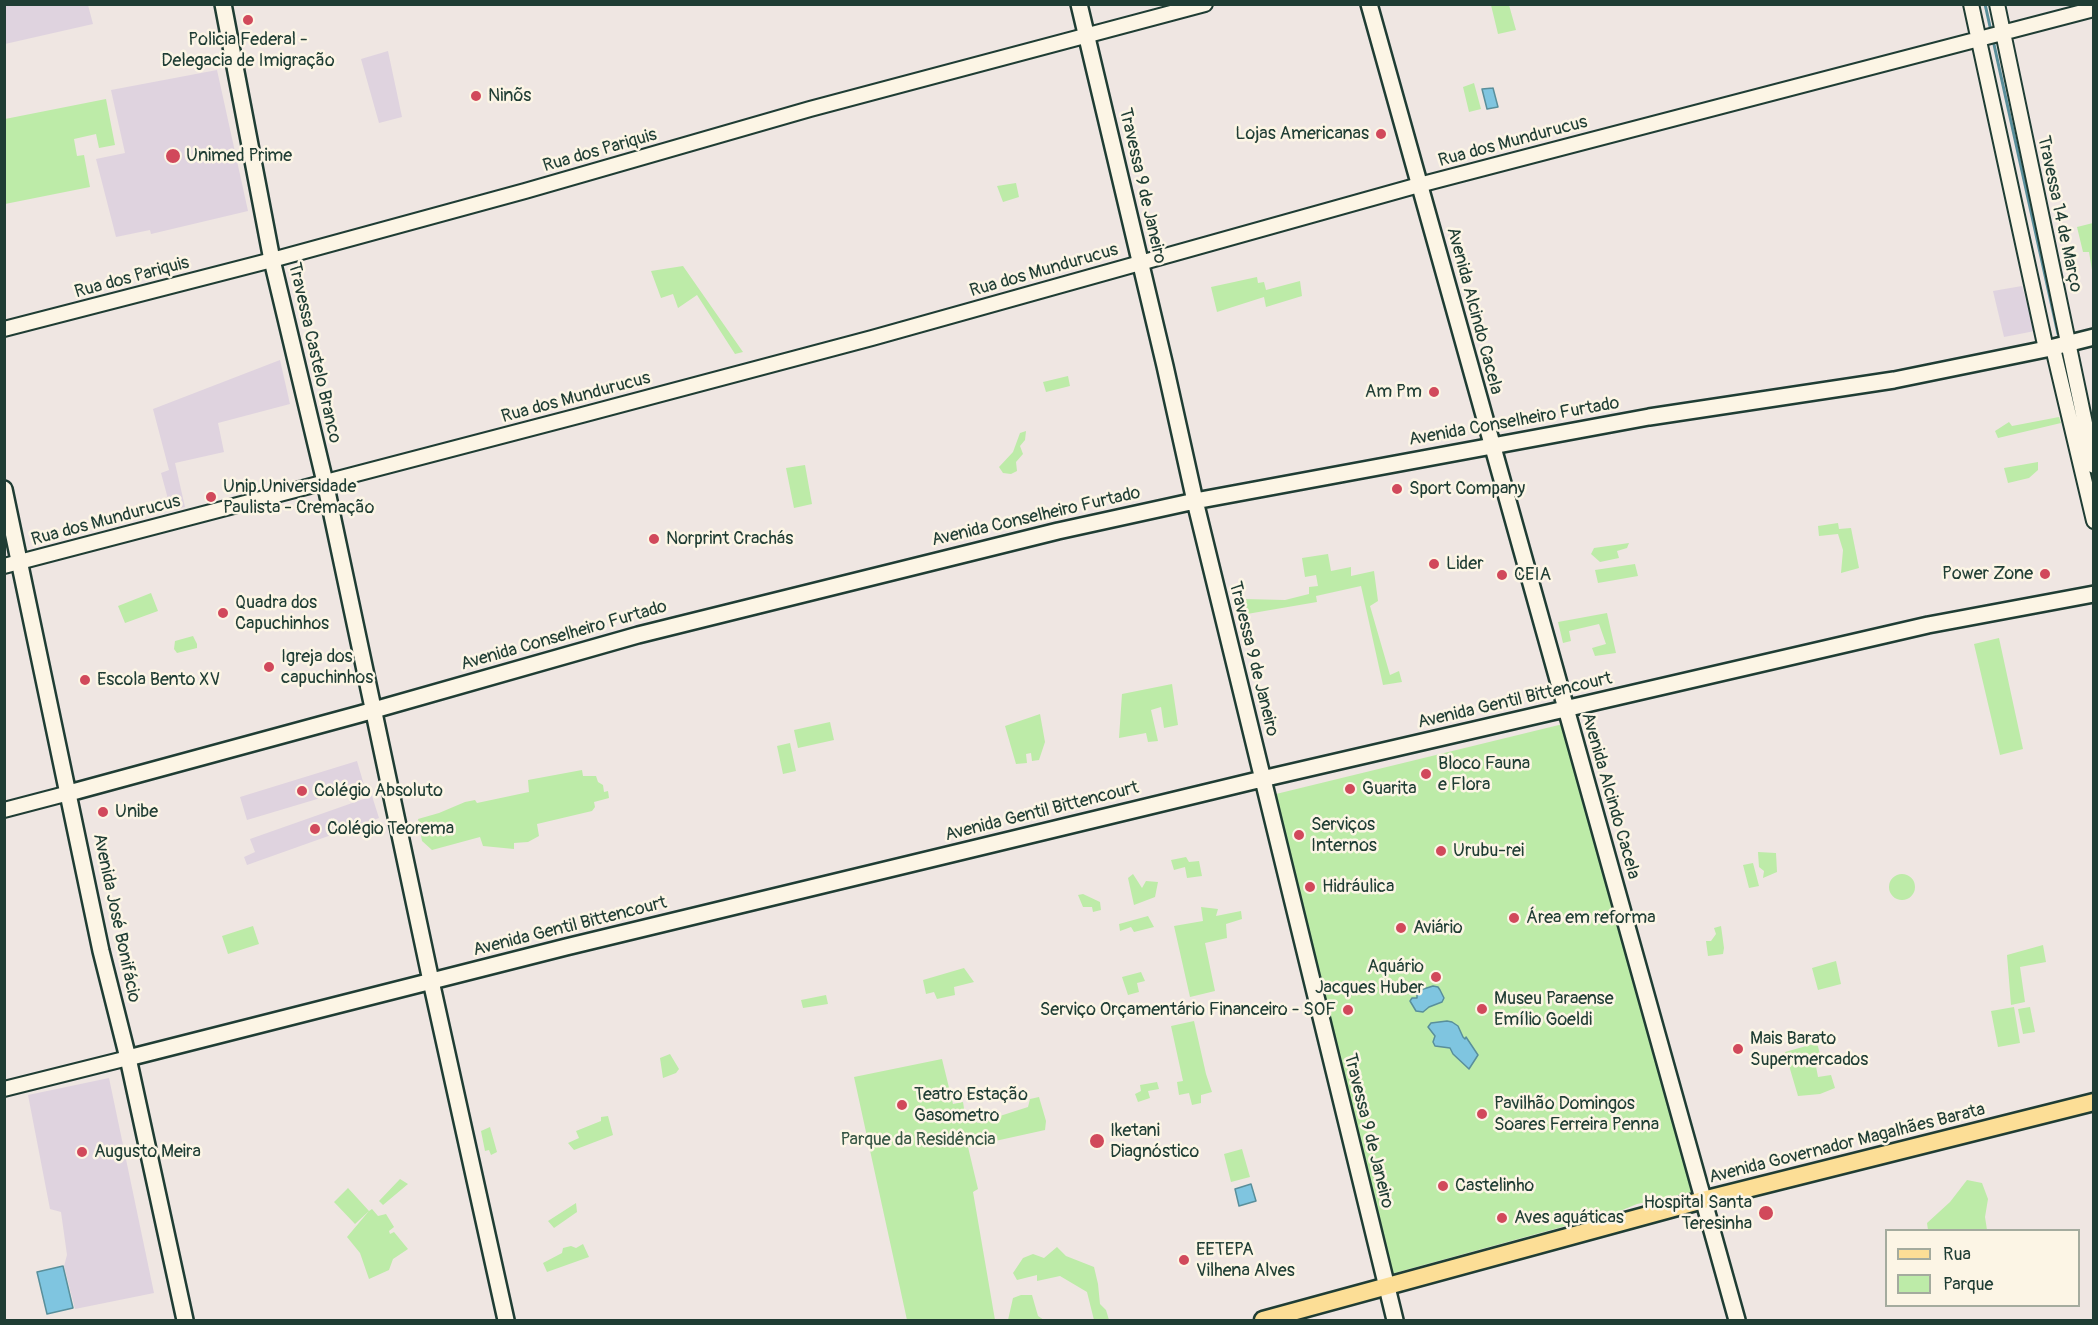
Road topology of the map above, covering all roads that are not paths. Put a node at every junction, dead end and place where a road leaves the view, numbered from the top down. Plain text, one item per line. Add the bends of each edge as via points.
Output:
1 (223, 4) edge
2 (1079, 4) edge
3 (1205, 4) edge
4 (1369, 4) edge
5 (1971, 4) edge
6 (1997, 4) edge
7 (2094, 9) edge
8 (2003, 31) junction
9 (1087, 35) junction
10 (1978, 38) junction
11 (1419, 185) junction
12 (272, 260) junction
13 (1140, 263) junction
14 (4, 329) edge
15 (2094, 337) edge
16 (2055, 347) junction
17 (1491, 447) junction
18 (2094, 466) edge
19 (325, 482) junction
20 (4, 489) edge
21 (1195, 501) junction
22 (2094, 521) edge
23 (12, 564) edge
24 (2094, 594) edge
25 (374, 710) junction
26 (1566, 710) junction
27 (1262, 779) junction
28 (69, 793) junction
29 (4, 810) edge
30 (431, 981) junction
31 (128, 1058) junction
32 (4, 1089) edge
33 (2094, 1102) edge
34 (1703, 1200) junction
35 (1387, 1288) junction
36 (185, 1320) edge
37 (506, 1320) edge
38 (1263, 1320) edge
39 (1395, 1320) edge
40 (1737, 1320) edge

1 - 12 main road, Travessa Castelo Branco
2 - 9 main road, Travessa 9 de Janeiro
3 - 9 street, Rua dos Pariquis
4 - 11 main road, Avenida Alcindo Cacela
5 - 10 street, Travessa 14 de Março
6 - 8 street, Travessa 14 de Março
7 - 8 street, Rua dos Mundurucus
8 - 10 street, Rua dos Mundurucus
8 - 16 street, Travessa 14 de Março via 2049,250
9 - 12 street, Rua dos Pariquis
9 - 13 main road, Travessa 9 de Janeiro
10 - 11 street, Rua dos Mundurucus
10 - 16 street, Travessa 14 de Março
11 - 13 street, Rua dos Mundurucus
11 - 17 main road, Avenida Alcindo Cacela
12 - 14 street, Rua dos Pariquis
12 - 19 main road, Travessa Castelo Branco
13 - 19 street, Rua dos Mundurucus
13 - 21 main road, Travessa 9 de Janeiro
15 - 16 main road, Avenida Conselheiro Furtado
16 - 17 main road, Avenida Conselheiro Furtado via 1894,380 1649,417
16 - 18 street, Travessa 14 de Março
16 - 22 street, Travessa 14 de Março
17 - 21 main road, Avenida Conselheiro Furtado
17 - 26 main road, Avenida Alcindo Cacela
19 - 23 street, Rua dos Mundurucus
19 - 25 main road, Travessa Castelo Branco
20 - 23 main road, Avenida José Bonifácio
21 - 25 main road, Avenida Conselheiro Furtado via 985,548 638,635
21 - 27 main road, Travessa 9 de Janeiro
23 - 28 main road, Avenida José Bonifácio
24 - 26 main road, Avenida Gentil Bittencourt via 1920,627
25 - 28 main road, Avenida Conselheiro Furtado
25 - 30 main road, Travessa Castelo Branco
26 - 27 main road, Avenida Gentil Bittencourt
26 - 34 main road, Avenida Alcindo Cacela
27 - 30 main road, Avenida Gentil Bittencourt
27 - 35 main road, Travessa 9 de Janeiro
28 - 29 street, Avenida Conselheiro Furtado
28 - 31 main road, Avenida José Bonifácio via 101,951
30 - 31 main road, Avenida Gentil Bittencourt
30 - 37 main road, Travessa Castelo Branco
31 - 32 street, Avenida Gentil Bittencourt
31 - 36 main road, Avenida José Bonifácio
33 - 34 main road, Avenida Governador Magalhães Barata
34 - 35 main road, Avenida Governador Magalhães Barata
34 - 40 main road, Avenida Alcindo Cacela
35 - 38 main road, Avenida Governador Magalhães Barata
35 - 39 main road, Travessa 9 de Janeiro

